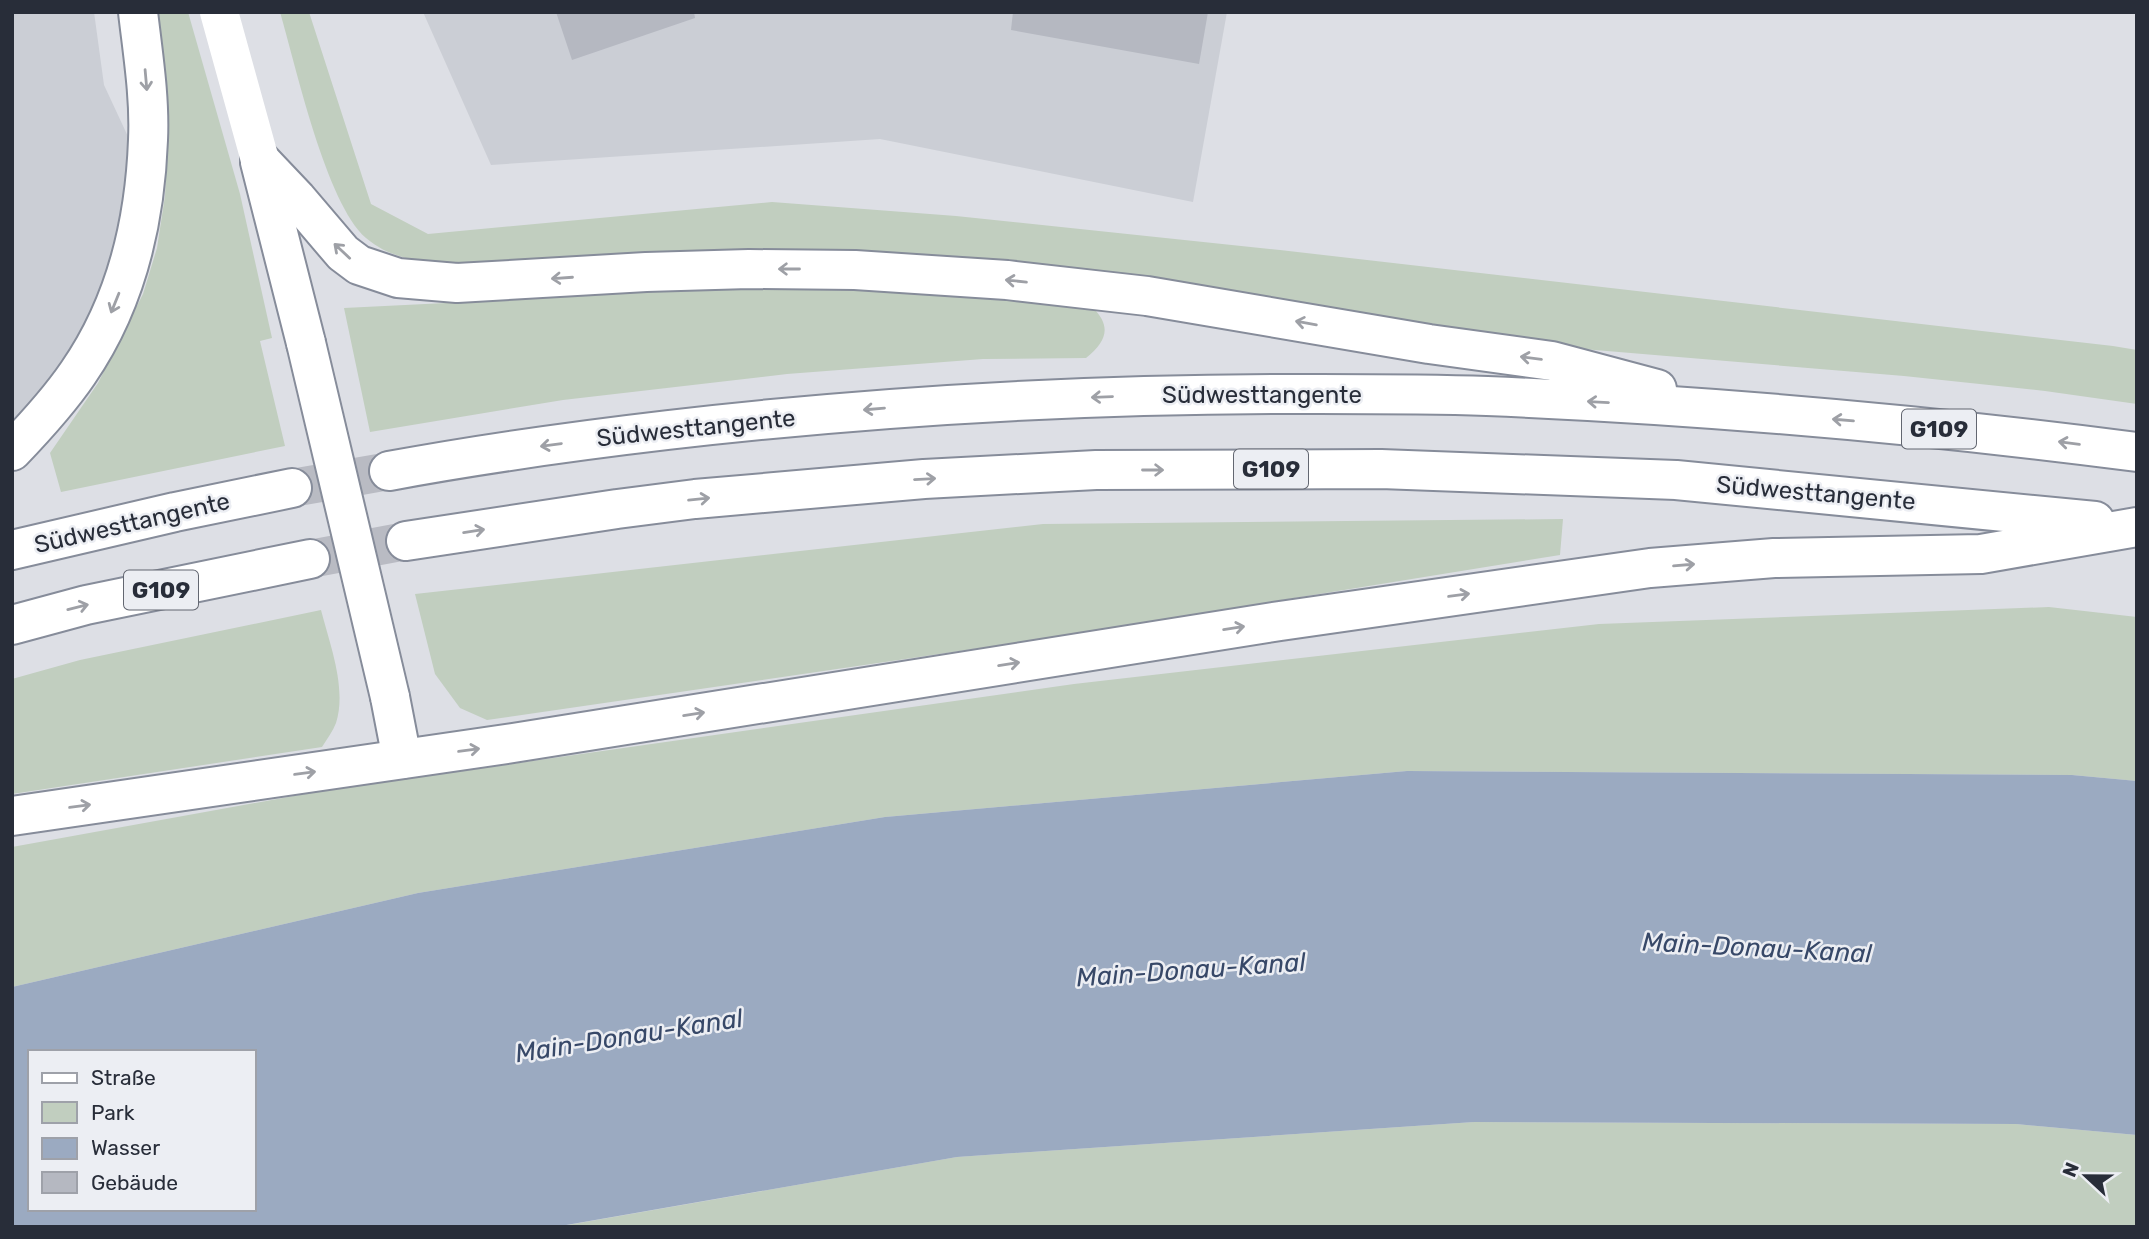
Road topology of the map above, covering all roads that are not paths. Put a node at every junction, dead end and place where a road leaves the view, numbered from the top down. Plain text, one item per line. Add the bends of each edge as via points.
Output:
1 (138, 12) edge
2 (219, 12) edge
3 (260, 160) junction
4 (1740, 410) junction
5 (12, 450) edge
6 (2137, 452) edge
7 (388, 471) tunnel mouth
8 (292, 488) tunnel mouth
9 (2137, 526) edge
10 (406, 541) tunnel mouth
11 (12, 550) edge
12 (310, 559) tunnel mouth
13 (12, 625) edge
14 (402, 759) junction
15 (12, 816) edge

1 -> 5 main road via 148,138 145,183 128,268 115,307 79,373
2 - 3 main road
4 -> 3 main road via 1552,361 1429,345 1147,296 1007,280 762,269 457,283 398,278 359,265 343,253
3 - 14 main road, bridge
6 -> 4 main road, Südwesttangente / G109
4 -> 7 main road, Südwesttangente / G109 via 1378,394 997,401 713,425
8 - 11 main road, Südwesttangente
10 -> 9 main road, Südwesttangente / G109 via 695,499 1096,470 1381,468 1676,480
14 -> 9 main road via 1280,621 1650,568 1774,558 1981,554
13 -> 12 main road, G109 via 86,605
15 -> 14 main road

